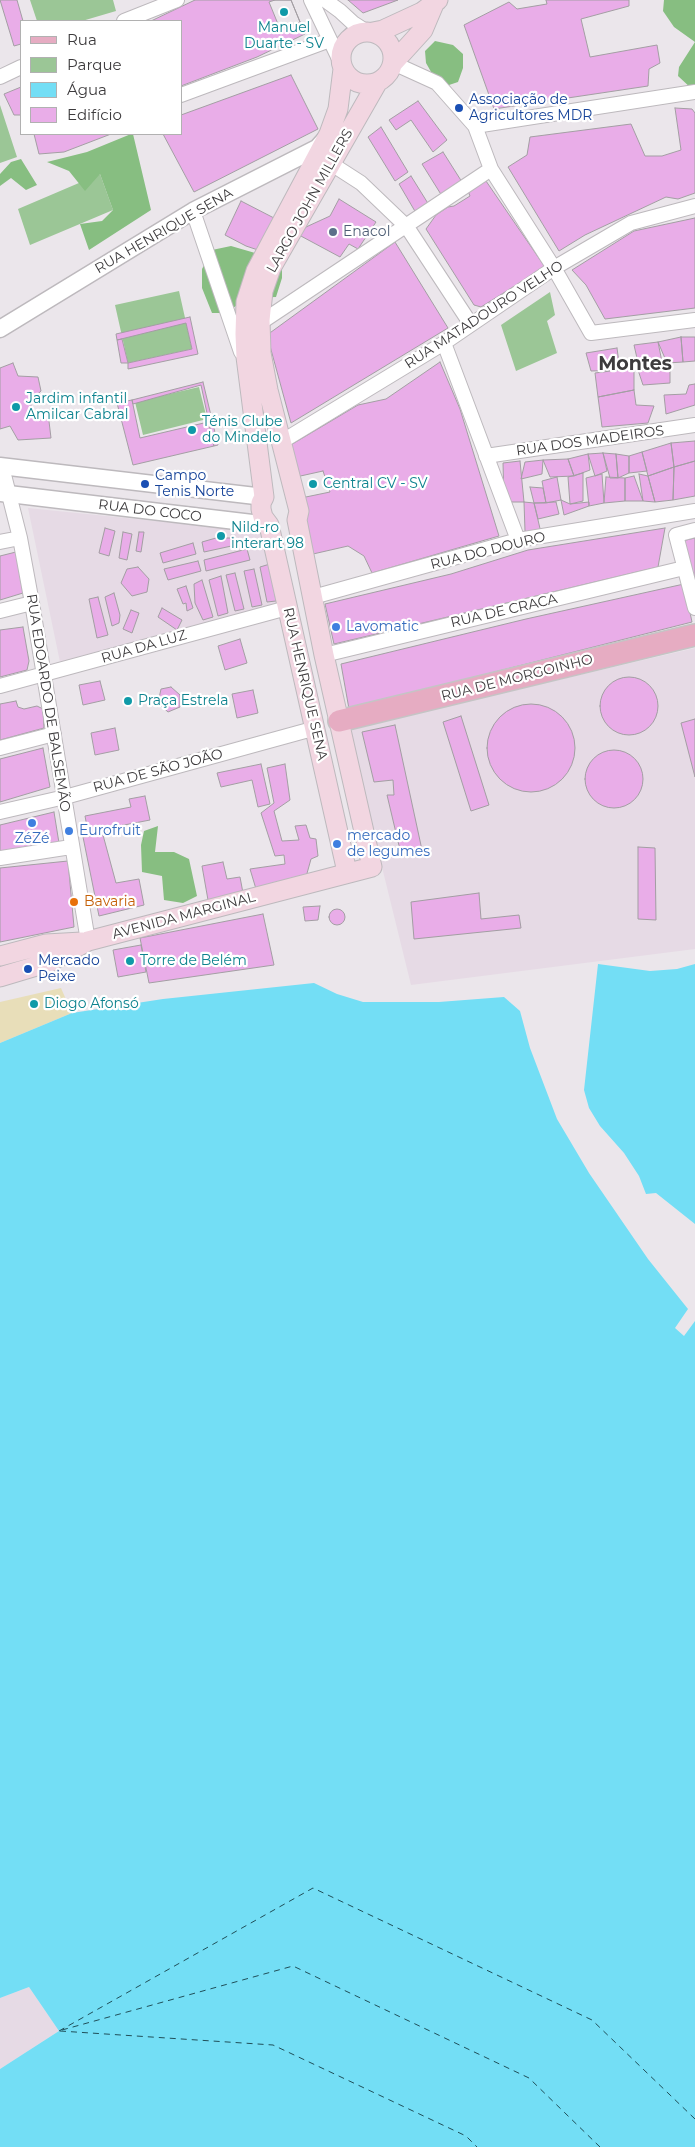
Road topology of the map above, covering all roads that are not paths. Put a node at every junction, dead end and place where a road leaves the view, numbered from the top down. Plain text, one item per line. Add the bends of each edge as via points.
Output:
1 (177, 0) edge
2 (311, 0) edge
3 (325, 0) edge
4 (436, 2) edge
5 (127, 20) edge
6 (370, 32) junction
7 (330, 40) junction
8 (393, 63) junction
9 (342, 66) junction
10 (20, 67) edge
11 (0, 76) edge
12 (377, 83) junction
13 (695, 92) edge
14 (182, 95) edge
15 (475, 126) junction
16 (328, 134) junction
17 (330, 163) junction
18 (491, 169) junction
19 (695, 206) edge
20 (193, 211) junction
21 (407, 227) junction
22 (554, 268) junction
23 (695, 320) edge
24 (260, 323) junction
25 (470, 323) junction
26 (0, 329) edge
27 (444, 343) junction
28 (248, 372) junction
29 (695, 425) edge
30 (281, 442) junction
31 (486, 456) junction
32 (1, 466) edge
33 (5, 494) edge
34 (264, 497) junction
35 (295, 501) junction
36 (695, 511) edge
37 (297, 520) junction
38 (269, 525) junction
39 (695, 530) edge
40 (20, 538) junction
41 (518, 540) junction
42 (0, 542) edge
43 (684, 568) junction
44 (313, 597) junction
45 (32, 603) junction
46 (287, 608) junction
47 (695, 608) edge
48 (0, 611) edge
49 (695, 635) edge
50 (324, 654) junction
51 (44, 675) junction
52 (0, 686) edge
53 (339, 721) junction
54 (316, 728) junction
55 (54, 734) junction
56 (0, 748) edge
57 (65, 796) junction
58 (0, 812) edge
59 (71, 847) junction
60 (0, 858) edge
61 (372, 867) joint
62 (347, 872) junction
63 (88, 941) junction
64 (0, 956) edge
65 (0, 977) edge

1 - 5 street
2 - 7 street
3 - 6 street via 357,27
4 - 6 main road via 391,26
4 - 8 main road via 423,30
6 - 8 main road via 380,35 389,44
6 - 9 main road via 354,35 345,44
7 - 9 street
7 - 14 street
8 - 12 main road via 388,75
8 - 15 street via 437,83
9 - 12 main road via 358,83
9 - 16 main road, LARGO JOHN MILLERS via 338,109
10 - 11 street
12 - 17 main road, LARGO JOHN MILLERS
13 - 15 street
15 - 18 street
16 - 20 street, RUA HENRIQUE SENA via 317,148
16 - 28 main road, LARGO JOHN MILLERS via 275,233 250,288 245,316
17 - 21 street via 366,188
17 - 24 main road, LARGO JOHN MILLERS via 271,268 263,291
18 - 21 street
18 - 22 street
19 - 22 street, RUA MATADOURO VELHO via 631,222
20 - 26 street, RUA HENRIQUE SENA
20 - 28 street
21 - 24 street
21 - 25 street
22 - 23 street via 591,333
22 - 25 street, RUA MATADOURO VELHO
24 - 30 main road, LARGO JOHN MILLERS via 261,353
25 - 27 street, RUA MATADOURO VELHO
27 - 30 street, RUA MATADOURO VELHO
27 - 31 street
28 - 34 main road, LARGO JOHN MILLERS
29 - 31 street, RUA DOS MADEIROS
30 - 35 main road, LARGO JOHN MILLERS
31 - 41 street
32 - 33 street, RUA EDOARDO DE BALSEMÃO
32 - 34 street, RUA DO COCO
33 - 38 street, RUA DO COCO
33 - 40 street, RUA EDOARDO DE BALSEMÃO
34 - 35 main road, RUA DO COCO via 284,494
34 - 38 main road, RUA HENRIQUE SENA via 261,509
35 - 37 main road, RUA HENRIQUE SENA via 299,511
36 - 41 street, RUA DO DOURO
37 - 38 main road, RUA DO COCO via 288,528
37 - 44 main road, RUA HENRIQUE SENA
38 - 46 main road, RUA HENRIQUE SENA
39 - 43 street via 676,534
40 - 42 street
40 - 45 street, RUA EDOARDO DE BALSEMÃO
41 - 44 street, RUA DO DOURO
43 - 47 street
43 - 50 street, RUA DE CRACA
44 - 50 main road, RUA HENRIQUE SENA
45 - 48 street
45 - 51 street, RUA EDOARDO DE BALSEMÃO
46 - 51 street, RUA DA LUZ
46 - 54 main road, RUA HENRIQUE SENA
49 - 53 main road, RUA DE MORGOINHO
50 - 53 main road, RUA HENRIQUE SENA
51 - 52 street, RUA DA LUZ
51 - 55 street, RUA EDOARDO DE BALSEMÃO
53 - 61 main road, RUA HENRIQUE SENA
54 - 57 street, RUA DE SÃO JOÃO
54 - 62 main road, RUA HENRIQUE SENA
55 - 56 street
55 - 57 street, RUA EDOARDO DE BALSEMÃO
57 - 58 street, RUA DE SÃO JOÃO
57 - 59 street, RUA EDOARDO DE BALSEMÃO
59 - 60 street
59 - 63 street, RUA EDOARDO DE BALSEMÃO
61 - 62 main road, AVENIDA MARGINAL
62 - 63 main road, AVENIDA MARGINAL
63 - 64 main road via 46,944
63 - 65 main road, AVENIDA MARGINAL via 50,962

